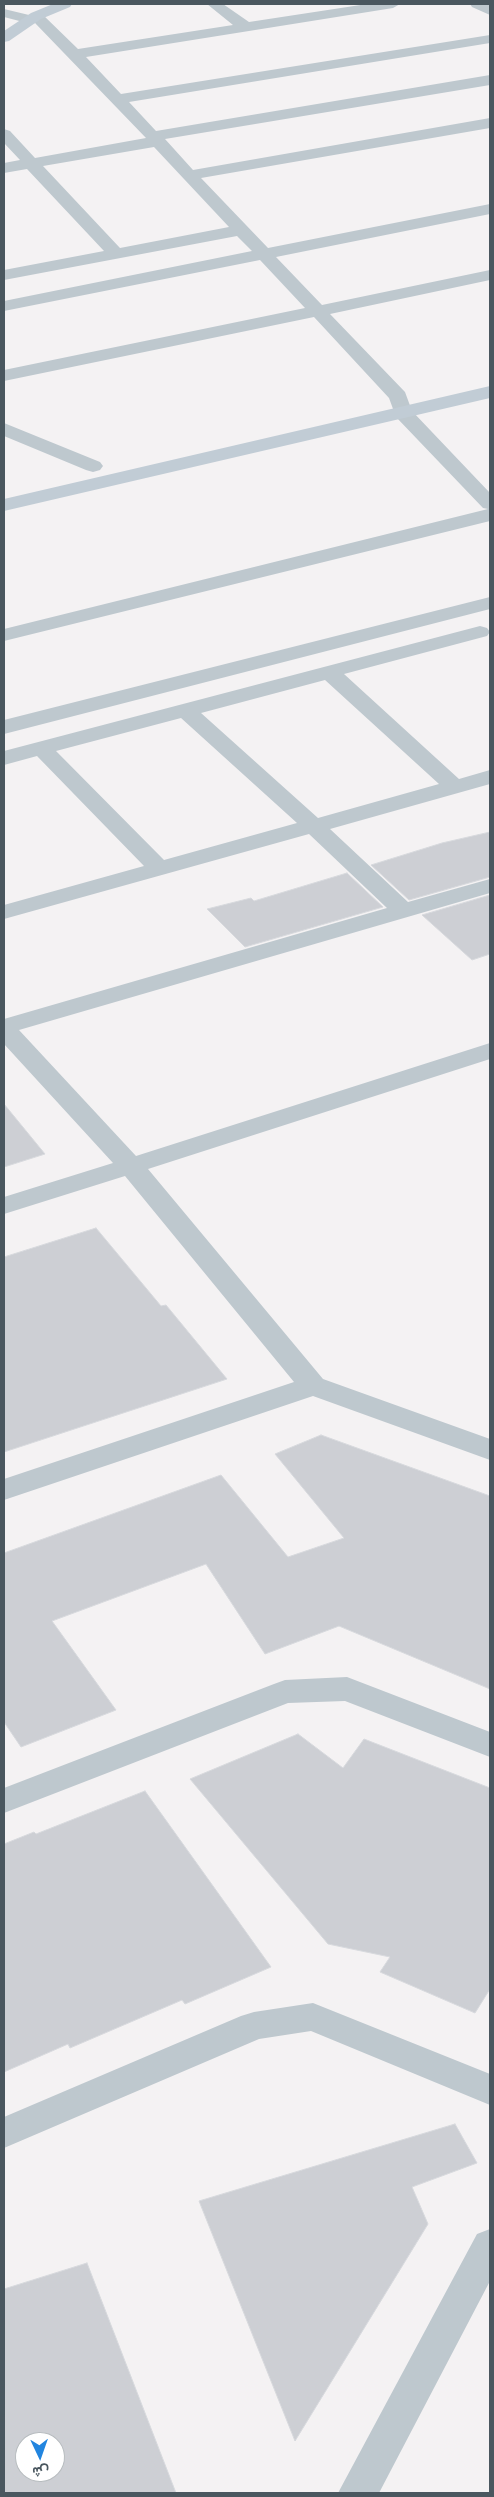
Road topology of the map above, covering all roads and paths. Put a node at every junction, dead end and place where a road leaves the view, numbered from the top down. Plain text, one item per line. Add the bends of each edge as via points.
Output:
1 (65, 4) edge
2 (214, 4) edge
3 (393, 4) edge
4 (477, 4) edge
5 (343, 7) edge
6 (490, 11) edge
7 (4, 13) edge
8 (33, 18) junction
9 (246, 27) junction
10 (6, 34) edge
11 (490, 39) edge
12 (75, 54) junction
13 (490, 80) edge
14 (118, 99) junction
15 (490, 123) edge
16 (4, 134) edge
17 (156, 138) junction
18 (31, 163) junction
19 (4, 168) edge
20 (190, 175) junction
21 (490, 210) edge
22 (242, 230) junction
23 (116, 254) junction
24 (265, 254) junction
25 (4, 275) edge
26 (490, 275) edge
27 (4, 306) edge
28 (316, 309) junction
29 (490, 375) edge
30 (4, 376) edge
31 (490, 392) edge
32 (400, 404) junction
33 (4, 429) edge
34 (93, 466) junction
35 (4, 486) edge
36 (490, 504) edge
37 (4, 505) edge
38 (490, 515) edge
39 (490, 603) edge
40 (480, 632) dead end
41 (4, 635) edge
42 (329, 672) junction
43 (185, 710) junction
44 (4, 726) edge
45 (41, 748) junction
46 (4, 758) edge
47 (490, 777) edge
48 (455, 787) junction
49 (314, 826) junction
50 (160, 869) junction
51 (490, 886) edge
52 (403, 911) junction
53 (4, 912) edge
54 (4, 1028) edge
55 (490, 1051) edge
56 (131, 1166) junction
57 (4, 1206) edge
58 (313, 1386) junction
59 (490, 1450) edge
60 (4, 1490) edge
61 (490, 1746) edge
62 (4, 1801) edge
63 (490, 2090) edge
64 (4, 2132) edge
65 (490, 2245) edge
66 (358, 2493) edge

1 - 8 main road
2 - 9 street
3 - 5 street
4 - 6 street
5 - 9 street
7 - 8 street
8 - 10 main road
8 - 12 street
9 - 12 street
11 - 14 street
12 - 14 street
13 - 17 street
14 - 17 street
15 - 20 street
16 - 18 street
17 - 18 street
17 - 20 street
18 - 19 street
18 - 23 street
20 - 22 street
21 - 24 street
22 - 23 street
22 - 24 street
23 - 25 street
24 - 27 street
24 - 28 street
26 - 28 street
28 - 30 street
28 - 32 street
29 - 32 main road
31 - 32 main road
32 - 34 main road
32 - 36 street
32 - 37 main road
33 - 34 street
34 - 35 main road
38 - 41 street
39 - 44 street
40 - 42 street
42 - 43 street
42 - 48 street
43 - 45 street
43 - 49 street
45 - 46 street
45 - 50 street
47 - 48 street
48 - 49 street
49 - 50 street
49 - 52 street
50 - 53 street
51 - 52 street
52 - 54 street
54 - 56 street
55 - 56 street
56 - 57 street
56 - 58 street
58 - 59 street
58 - 60 street
61 - 62 street via 347,1690 285,1692
63 - 64 street via 313,2018 254,2026
65 - 66 street

